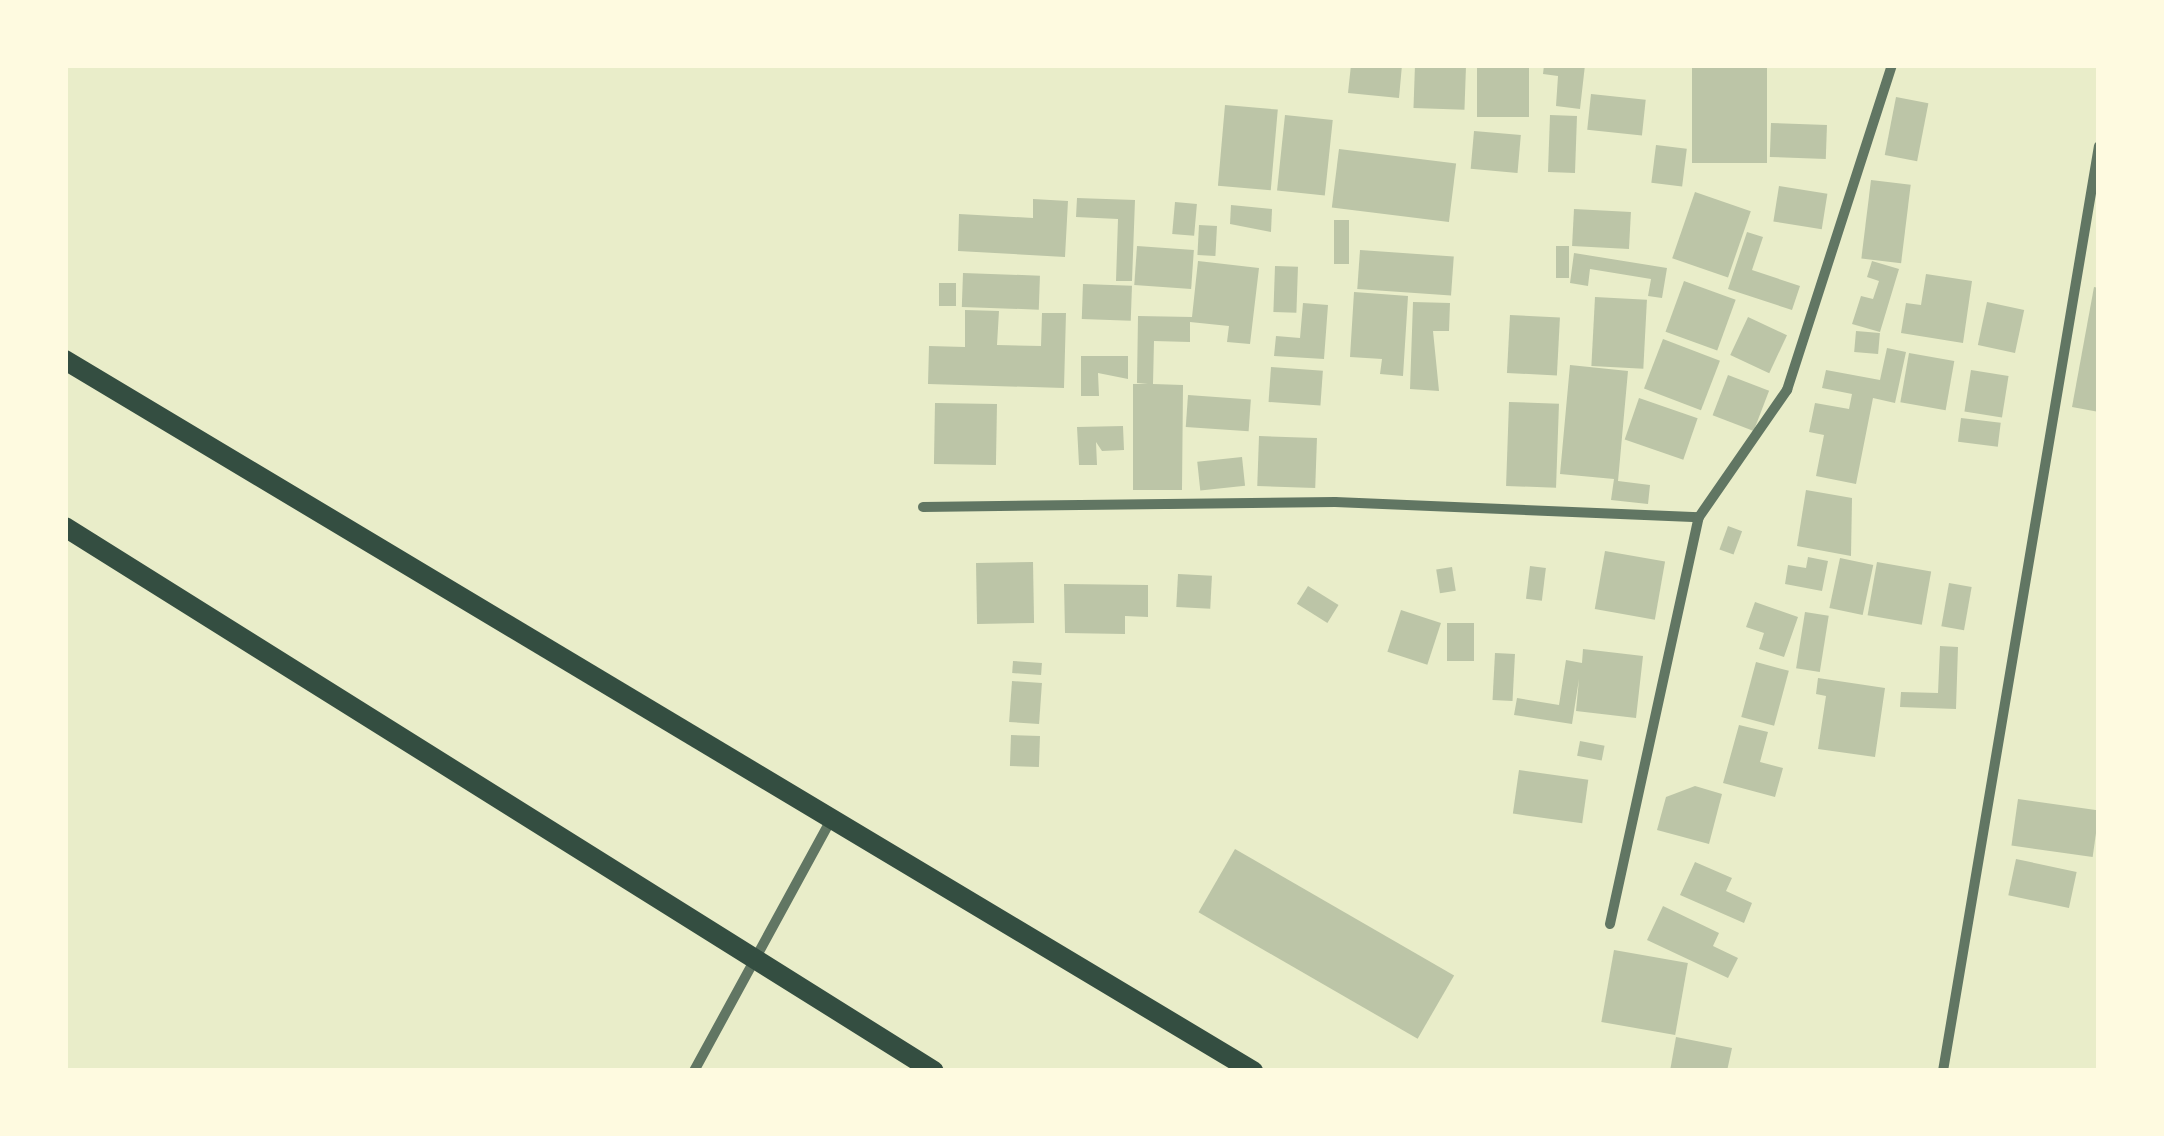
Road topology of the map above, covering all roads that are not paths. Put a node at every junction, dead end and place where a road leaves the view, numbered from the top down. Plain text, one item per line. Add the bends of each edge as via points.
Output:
1 (1892, 65) edge
2 (2099, 146) edge
3 (65, 360) edge
4 (923, 507) dead end
5 (1699, 517) junction
6 (65, 526) edge
7 (831, 818) junction
8 (1610, 924) dead end
9 (756, 966) junction
10 (694, 1071) edge
11 (934, 1071) edge
12 (1253, 1071) edge
13 (1944, 1071) edge

1 - 5 street via 1786,390
2 - 13 street
3 - 7 main road
4 - 5 street via 1335,502
5 - 8 street
6 - 9 main road
7 - 9 street
7 - 12 main road
9 - 10 street
9 - 11 main road

